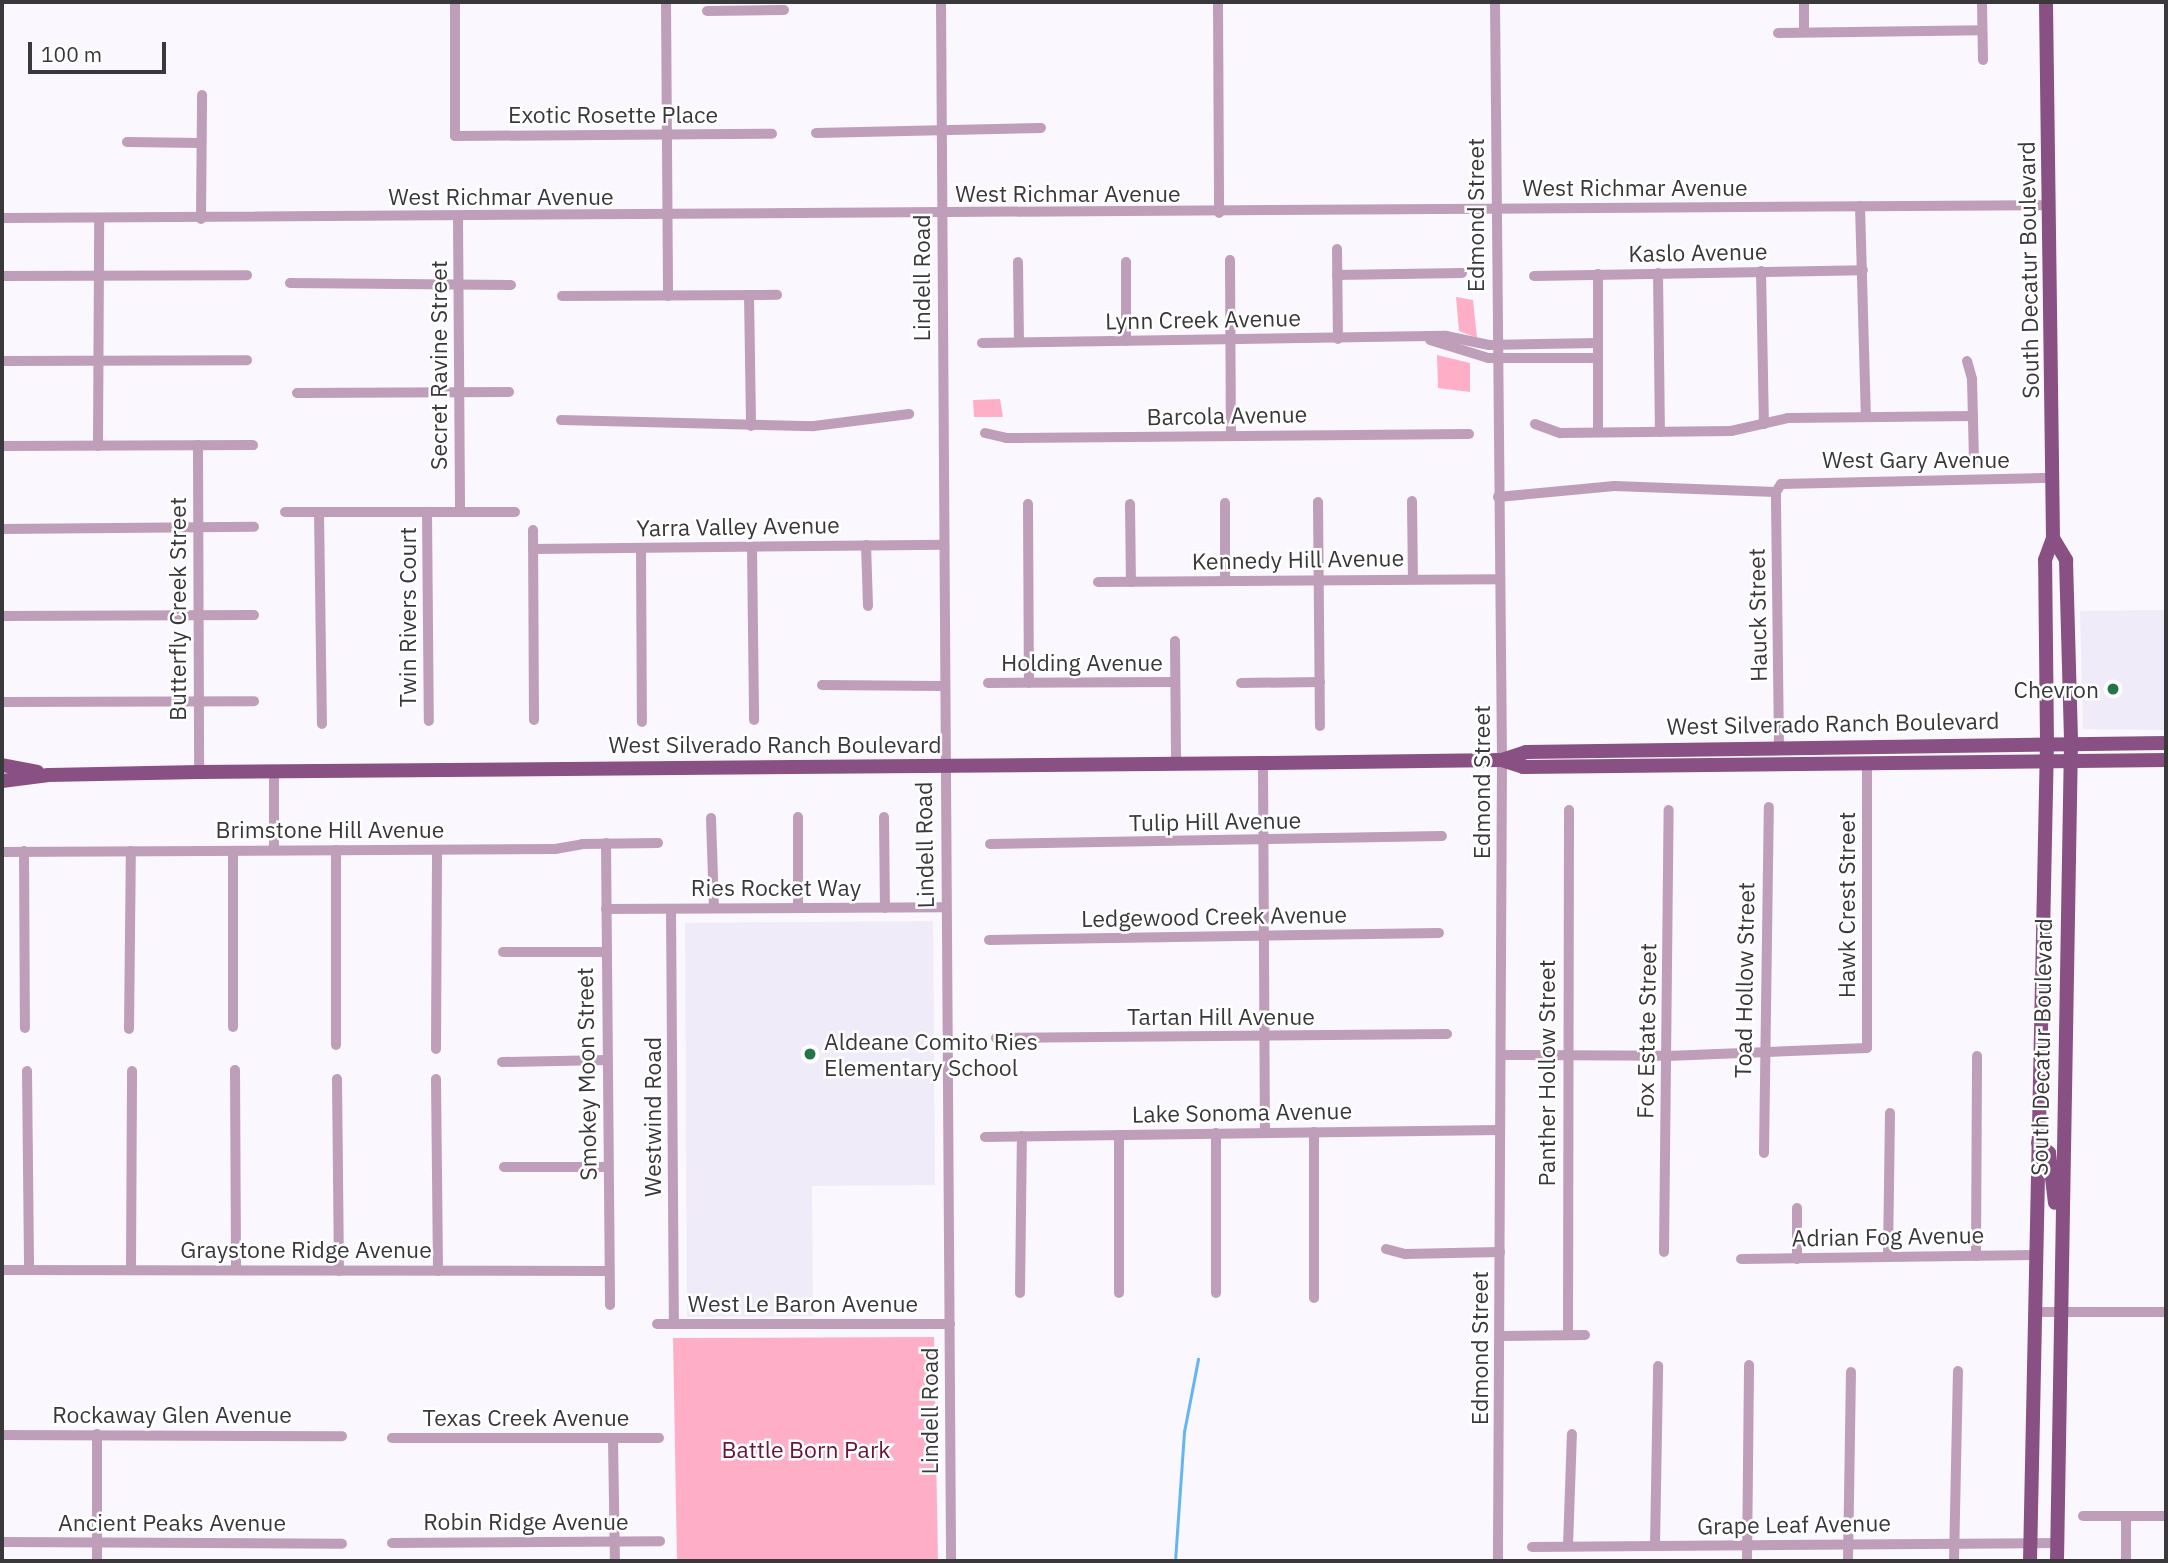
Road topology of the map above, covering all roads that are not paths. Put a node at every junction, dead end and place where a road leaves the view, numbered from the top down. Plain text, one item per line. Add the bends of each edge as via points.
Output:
1 (455, 2) edge
2 (666, 2) edge
3 (941, 2) edge
4 (1218, 2) edge
5 (1495, 2) edge
6 (1804, 2) edge
7 (1982, 2) edge
8 (2046, 2) edge
9 (758, 6) edge
10 (784, 10) dead end
11 (708, 11) dead end
12 (1982, 30) junction
13 (1804, 32) junction
14 (1778, 33) dead end
15 (1983, 60) dead end
16 (202, 95) dead end
17 (1041, 128) dead end
18 (942, 130) junction
19 (816, 133) dead end
20 (667, 134) junction
21 (772, 134) dead end
22 (127, 142) dead end
23 (201, 143) junction
24 (2050, 205) junction
25 (1860, 206) junction
26 (1496, 209) junction
27 (1219, 213) junction
28 (942, 215) junction
29 (667, 216) junction
30 (458, 217) junction
31 (2, 218) edge
32 (99, 218) junction
33 (201, 219) junction
34 (1337, 250) dead end
35 (1230, 260) dead end
36 (1018, 262) dead end
37 (1126, 262) dead end
38 (1863, 270) junction
39 (1761, 271) junction
40 (1462, 273) dead end
41 (1658, 273) junction
42 (1598, 274) junction
43 (247, 275) dead end
44 (1338, 275) junction
45 (2, 276) edge
46 (99, 276) junction
47 (1534, 276) dead end
48 (290, 284) dead end
49 (459, 284) junction
50 (511, 285) dead end
51 (749, 295) junction
52 (777, 295) dead end
53 (562, 296) dead end
54 (668, 296) junction
55 (1424, 338) junction
56 (1338, 339) junction
57 (1230, 340) junction
58 (1126, 341) junction
59 (1019, 342) junction
60 (982, 343) dead end
61 (1598, 344) junction
62 (1497, 345) junction
63 (1497, 358) junction
64 (1598, 358) junction
65 (2, 360) edge
66 (98, 360) junction
67 (247, 360) dead end
68 (1967, 361) dead end
69 (509, 392) dead end
70 (298, 393) dead end
71 (460, 393) junction
72 (909, 414) dead end
73 (1866, 416) junction
74 (1973, 416) junction
75 (561, 420) dead end
76 (1535, 424) dead end
77 (1764, 425) junction
78 (751, 426) junction
79 (1598, 432) junction
80 (1660, 432) junction
81 (985, 433) dead end
82 (1469, 434) dead end
83 (1231, 436) junction
84 (198, 445) junction
85 (253, 445) dead end
86 (2, 446) edge
87 (98, 446) junction
88 (1974, 461) dead end
89 (2053, 478) junction
90 (1778, 488) junction
91 (1498, 497) junction
92 (1412, 500) dead end
93 (1318, 502) dead end
94 (1224, 503) dead end
95 (1028, 504) dead end
96 (1130, 504) dead end
97 (285, 512) dead end
98 (319, 512) junction
99 (427, 512) junction
100 (460, 512) junction
101 (515, 512) dead end
102 (198, 527) junction
103 (254, 527) dead end
104 (3, 530) edge
105 (533, 530) dead end
106 (2053, 538) junction
107 (866, 545) junction
108 (944, 545) junction
109 (641, 548) junction
110 (752, 548) junction
111 (533, 549) junction
112 (1413, 579) junction
113 (1499, 579) junction
114 (1319, 580) junction
115 (1225, 581) junction
116 (1098, 582) dead end
117 (1131, 582) junction
118 (868, 606) dead end
119 (200, 615) junction
120 (254, 615) dead end
121 (2, 616) edge
122 (1175, 642) dead end
123 (1175, 682) junction
124 (1320, 682) junction
125 (988, 683) dead end
126 (1029, 683) junction
127 (1241, 683) dead end
128 (822, 685) dead end
129 (942, 685) junction
130 (254, 701) dead end
131 (4, 702) dead end
132 (199, 702) junction
133 (534, 720) dead end
134 (754, 720) dead end
135 (429, 721) dead end
136 (642, 722) dead end
137 (322, 724) dead end
138 (1320, 726) dead end
139 (2047, 742) junction
140 (2071, 742) junction
141 (2166, 743) edge
142 (1779, 747) junction
143 (1502, 760) junction
144 (2166, 760) edge
145 (2070, 761) junction
146 (2045, 762) junction
147 (1263, 763) junction
148 (1867, 763) junction
149 (1176, 764) junction
150 (2, 765) edge
151 (944, 765) junction
152 (274, 771) junction
153 (199, 772) junction
154 (49, 775) junction
155 (2, 781) edge
156 (1769, 807) dead end
157 (1569, 810) dead end
158 (1669, 810) dead end
159 (798, 817) dead end
160 (884, 817) dead end
161 (711, 818) dead end
162 (1442, 836) dead end
163 (1263, 842) junction
164 (606, 843) junction
165 (658, 843) dead end
166 (990, 844) dead end
167 (274, 850) junction
168 (336, 850) junction
169 (437, 850) junction
170 (24, 851) junction
171 (131, 851) junction
172 (233, 851) junction
173 (2, 852) edge
174 (946, 907) junction
175 (714, 908) junction
176 (798, 908) junction
177 (885, 908) junction
178 (606, 909) junction
179 (671, 909) junction
180 (1439, 933) dead end
181 (1264, 937) junction
182 (989, 940) dead end
183 (503, 952) dead end
184 (606, 952) junction
185 (233, 1027) dead end
186 (25, 1028) dead end
187 (129, 1029) dead end
188 (1447, 1034) dead end
189 (996, 1038) dead end
190 (1265, 1038) junction
191 (337, 1045) dead end
192 (436, 1049) dead end
193 (1763, 1050) junction
194 (1565, 1054) junction
195 (1503, 1055) junction
196 (1667, 1056) junction
197 (1977, 1056) dead end
198 (607, 1060) junction
199 (502, 1062) dead end
200 (235, 1070) dead end
201 (27, 1071) dead end
202 (132, 1071) dead end
203 (337, 1079) dead end
204 (436, 1079) dead end
205 (1890, 1113) dead end
206 (1500, 1130) junction
207 (1314, 1132) junction
208 (1216, 1133) junction
209 (1265, 1133) junction
210 (1119, 1135) junction
211 (1022, 1136) junction
212 (985, 1137) dead end
213 (2038, 1143) junction
214 (1764, 1153) dead end
215 (504, 1167) dead end
216 (608, 1167) junction
217 (1797, 1208) dead end
218 (2061, 1232) junction
219 (1385, 1248) dead end
220 (1500, 1252) junction
221 (1664, 1252) dead end
222 (2036, 1255) junction
223 (1888, 1256) junction
224 (1976, 1256) junction
225 (1741, 1259) dead end
226 (1797, 1259) junction
227 (131, 1269) junction
228 (236, 1269) junction
229 (2, 1270) edge
230 (29, 1270) junction
231 (339, 1271) junction
232 (438, 1271) junction
233 (609, 1271) junction
234 (1020, 1293) dead end
235 (1119, 1293) dead end
236 (1216, 1293) dead end
237 (1314, 1298) dead end
238 (610, 1305) dead end
239 (2034, 1312) junction
240 (2060, 1312) junction
241 (2166, 1312) edge
242 (657, 1324) dead end
243 (674, 1324) junction
244 (950, 1324) junction
245 (1568, 1335) junction
246 (1585, 1335) dead end
247 (1500, 1336) junction
248 (1749, 1365) dead end
249 (1658, 1366) dead end
250 (1958, 1371) dead end
251 (1851, 1372) dead end
252 (97, 1434) junction
253 (1572, 1434) dead end
254 (2, 1435) edge
255 (342, 1436) dead end
256 (392, 1438) dead end
257 (614, 1438) junction
258 (659, 1438) dead end
259 (2083, 1516) dead end
260 (2126, 1516) junction
261 (2166, 1516) edge
262 (615, 1541) junction
263 (660, 1541) dead end
264 (2, 1542) edge
265 (1954, 1542) junction
266 (2030, 1542) junction
267 (97, 1543) junction
268 (392, 1543) dead end
269 (2057, 1543) junction
270 (342, 1544) dead end
271 (1848, 1545) junction
272 (1569, 1546) junction
273 (1655, 1546) junction
274 (1747, 1546) junction
275 (1532, 1547) dead end
276 (97, 1561) edge
277 (615, 1561) edge
278 (951, 1561) edge
279 (1498, 1561) edge
280 (1747, 1561) edge
281 (1848, 1561) edge
282 (1954, 1561) edge
283 (2030, 1561) edge
284 (2057, 1561) edge
285 (2126, 1561) edge

1 - 20 street, Exotic Rosette Place via 455,136
2 - 20 street
3 - 18 street, Lindell Road
4 - 27 street
5 - 26 street, Edmond Street
6 - 13 street
7 - 12 street
8 - 24 main road, South Decatur Boulevard
9 - 10 street
9 - 11 street
12 - 13 street
12 - 15 street
13 - 14 street
16 - 23 street
17 - 18 street
18 - 19 street
18 - 28 street, Lindell Road
20 - 21 street, Exotic Rosette Place
20 - 29 street
22 - 23 street
23 - 33 street
24 - 25 street, West Richmar Avenue
24 - 89 main road, South Decatur Boulevard
25 - 26 street, West Richmar Avenue
25 - 38 street
26 - 27 street, West Richmar Avenue
26 - 62 street, Edmond Street
27 - 28 street, West Richmar Avenue
28 - 29 street, West Richmar Avenue
28 - 108 street, Lindell Road
29 - 30 street, West Richmar Avenue
29 - 54 street
30 - 33 street, West Richmar Avenue
30 - 49 street, Secret Ravine Street
31 - 32 street, West Richmar Avenue
32 - 33 street, West Richmar Avenue
32 - 46 street
34 - 44 street
35 - 57 street
36 - 59 street
37 - 58 street
38 - 39 street, Kaslo Avenue
38 - 73 street
39 - 41 street, Kaslo Avenue
39 - 77 street
40 - 44 street
41 - 42 street, Kaslo Avenue
41 - 80 street
42 - 47 street, Kaslo Avenue
42 - 61 street
43 - 46 street
44 - 56 street
45 - 46 street
46 - 66 street
48 - 49 street
49 - 50 street
49 - 71 street, Secret Ravine Street
51 - 52 street
51 - 54 street
51 - 78 street
53 - 54 street
55 - 56 street, Lynn Creek Avenue
55 - 62 street, Lynn Creek Avenue via 1454,337
55 - 63 street, Lynn Creek Avenue
56 - 57 street, Lynn Creek Avenue
57 - 58 street, Lynn Creek Avenue
57 - 83 street
58 - 59 street, Lynn Creek Avenue
59 - 60 street, Lynn Creek Avenue
61 - 62 street, Lynn Creek Avenue
61 - 64 street
62 - 63 street, Edmond Street
63 - 64 street, Lynn Creek Avenue
63 - 91 street, Edmond Street
64 - 79 street
65 - 66 street
66 - 67 street
66 - 87 street
68 - 74 street
69 - 71 street
70 - 71 street
71 - 100 street, Secret Ravine Street
72 - 78 street via 814,426
73 - 74 street
73 - 77 street via 1788,418
74 - 88 street
75 - 78 street
76 - 79 street via 1560,433
77 - 80 street via 1731,431
79 - 80 street
81 - 83 street, Barcola Avenue via 1006,438
82 - 83 street, Barcola Avenue
84 - 85 street
84 - 87 street
84 - 102 street, Butterfly Creek Street
86 - 87 street
89 - 90 street, West Gary Avenue
89 - 106 main road, South Decatur Boulevard
90 - 91 street, West Gary Avenue via 1614,486
90 - 142 street, Hauck Street
91 - 113 street, Edmond Street
92 - 112 street
93 - 114 street
94 - 115 street
95 - 126 street
96 - 117 street
97 - 98 street
98 - 99 street
98 - 137 street
99 - 100 street
99 - 135 street, Twin Rivers Court
100 - 101 street
102 - 103 street
102 - 104 street
102 - 119 street, Butterfly Creek Street
105 - 111 street
106 - 139 main road, South Decatur Boulevard via 2045,561
106 - 140 main road, South Decatur Boulevard via 2066,560
107 - 108 street, Yarra Valley Avenue
107 - 110 street, Yarra Valley Avenue
107 - 118 street
108 - 129 street, Lindell Road
109 - 110 street, Yarra Valley Avenue
109 - 111 street, Yarra Valley Avenue
109 - 136 street
110 - 134 street
111 - 133 street
112 - 113 street, Kennedy Hill Avenue
112 - 114 street, Kennedy Hill Avenue
113 - 143 street, Edmond Street
114 - 115 street, Kennedy Hill Avenue
114 - 124 street
115 - 117 street, Kennedy Hill Avenue
116 - 117 street, Kennedy Hill Avenue
119 - 120 street
119 - 121 street
119 - 132 street, Butterfly Creek Street
122 - 123 street
123 - 126 street, Holding Avenue
123 - 149 street
124 - 127 street
124 - 138 street
125 - 126 street, Holding Avenue
128 - 129 street
129 - 151 street, Lindell Road
130 - 132 street
131 - 132 street
132 - 153 street, Butterfly Creek Street
139 - 140 main road, West Silverado Ranch Boulevard
139 - 142 main road, West Silverado Ranch Boulevard
139 - 146 main road, South Decatur Boulevard
140 - 141 main road, West Silverado Ranch Boulevard
140 - 145 main road, South Decatur Boulevard
142 - 143 main road, West Silverado Ranch Boulevard via 1526,751
143 - 147 main road, West Silverado Ranch Boulevard
143 - 148 main road, West Silverado Ranch Boulevard via 1524,767
143 - 195 street, Edmond Street
144 - 145 main road, West Silverado Ranch Boulevard
145 - 146 main road, West Silverado Ranch Boulevard
145 - 218 main road, South Decatur Boulevard
146 - 148 main road, West Silverado Ranch Boulevard
146 - 213 main road, South Decatur Boulevard
147 - 149 main road, West Silverado Ranch Boulevard
147 - 163 street
148 - 193 street, Hawk Crest Street via 1867,1048
149 - 151 main road, West Silverado Ranch Boulevard
150 - 154 main road, West Silverado Ranch Boulevard
151 - 152 main road, West Silverado Ranch Boulevard
151 - 174 street, Lindell Road
152 - 153 main road, West Silverado Ranch Boulevard
152 - 167 street
153 - 154 main road, West Silverado Ranch Boulevard
154 - 155 main road, West Silverado Ranch Boulevard
156 - 193 street, Toad Hollow Street
157 - 194 street, Panther Hollow Street
158 - 196 street, Fox Estate Street
159 - 176 street
160 - 177 street
161 - 175 street
162 - 163 street, Tulip Hill Avenue
163 - 166 street, Tulip Hill Avenue
163 - 181 street
164 - 165 street, Brimstone Hill Avenue
164 - 169 street, Brimstone Hill Avenue via 555,849
164 - 178 street, Smokey Moon Street
167 - 168 street, Brimstone Hill Avenue
167 - 172 street, Brimstone Hill Avenue
168 - 169 street, Brimstone Hill Avenue
168 - 191 street
169 - 192 street
170 - 171 street, Brimstone Hill Avenue
170 - 173 street, Brimstone Hill Avenue
170 - 186 street
171 - 172 street, Brimstone Hill Avenue
171 - 187 street
172 - 185 street
174 - 177 street, Ries Rocket Way
174 - 244 street, Lindell Road
175 - 176 street, Ries Rocket Way
175 - 179 street, Ries Rocket Way
176 - 177 street, Ries Rocket Way
178 - 179 street, Ries Rocket Way
178 - 184 street, Smokey Moon Street
179 - 243 street, Westwind Road
180 - 181 street, Ledgewood Creek Avenue
181 - 182 street, Ledgewood Creek Avenue
181 - 190 street
183 - 184 street
184 - 198 street, Smokey Moon Street
188 - 190 street, Tartan Hill Avenue
189 - 190 street, Tartan Hill Avenue
190 - 209 street
193 - 196 street
193 - 214 street, Toad Hollow Street
194 - 195 street
194 - 196 street
194 - 245 street, Panther Hollow Street
195 - 206 street, Edmond Street
196 - 221 street, Fox Estate Street
197 - 224 street
198 - 199 street
198 - 216 street, Smokey Moon Street
200 - 228 street
201 - 230 street
202 - 227 street
203 - 231 street
204 - 232 street
205 - 223 street
206 - 207 street, Lake Sonoma Avenue
206 - 220 street, Edmond Street
207 - 209 street, Lake Sonoma Avenue
207 - 237 street
208 - 209 street, Lake Sonoma Avenue
208 - 210 street, Lake Sonoma Avenue
208 - 236 street
210 - 211 street, Lake Sonoma Avenue
210 - 235 street
211 - 212 street, Lake Sonoma Avenue
211 - 234 street
213 - 218 main road via 2049,1153
213 - 222 main road, South Decatur Boulevard
215 - 216 street
216 - 233 street, Smokey Moon Street
217 - 226 street
218 - 240 main road, South Decatur Boulevard
219 - 220 street via 1405,1254
220 - 247 street, Edmond Street
222 - 224 street, Adrian Fog Avenue
222 - 239 main road, South Decatur Boulevard
223 - 224 street, Adrian Fog Avenue
223 - 226 street, Adrian Fog Avenue
225 - 226 street, Adrian Fog Avenue
227 - 228 street, Graystone Ridge Avenue
227 - 230 street, Graystone Ridge Avenue
228 - 231 street, Graystone Ridge Avenue
229 - 230 street, Graystone Ridge Avenue
231 - 232 street, Graystone Ridge Avenue
232 - 233 street, Graystone Ridge Avenue
233 - 238 street, Smokey Moon Street
239 - 240 street
239 - 266 main road, South Decatur Boulevard
240 - 241 street
240 - 269 main road, South Decatur Boulevard
242 - 243 street, West Le Baron Avenue
243 - 244 street, West Le Baron Avenue
244 - 278 street, Lindell Road
245 - 246 street
245 - 247 street
247 - 279 street, Edmond Street
248 - 274 street
249 - 273 street
250 - 265 street
251 - 271 street
252 - 254 street, Rockaway Glen Avenue
252 - 255 street, Rockaway Glen Avenue
252 - 267 street
253 - 272 street
256 - 257 street, Texas Creek Avenue
257 - 258 street, Texas Creek Avenue
257 - 262 street
259 - 260 street
260 - 261 street
260 - 285 street
262 - 263 street, Robin Ridge Avenue
262 - 268 street, Robin Ridge Avenue
262 - 277 street
264 - 267 street, Ancient Peaks Avenue
265 - 266 street, Grape Leaf Avenue
265 - 271 street, Grape Leaf Avenue
265 - 282 street
266 - 269 street, Grape Leaf Avenue
266 - 283 main road, South Decatur Boulevard
267 - 270 street, Ancient Peaks Avenue
267 - 276 street
269 - 284 main road, South Decatur Boulevard
271 - 274 street, Grape Leaf Avenue
271 - 281 street
272 - 273 street, Grape Leaf Avenue
272 - 275 street, Grape Leaf Avenue
273 - 274 street, Grape Leaf Avenue
274 - 280 street

